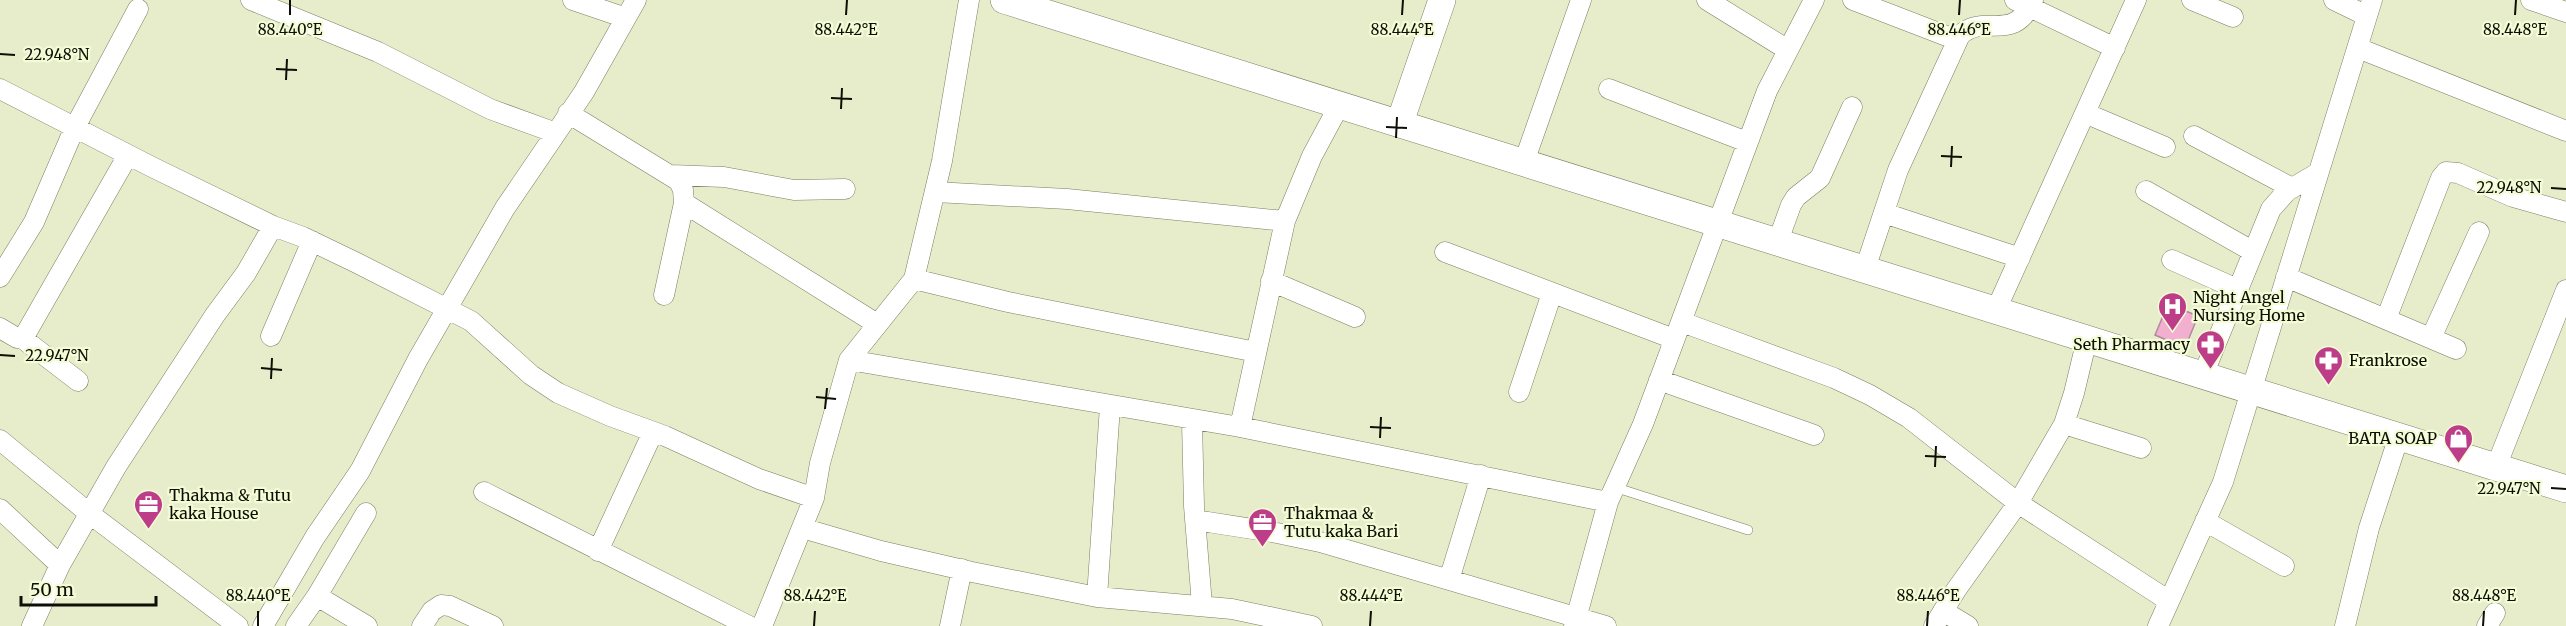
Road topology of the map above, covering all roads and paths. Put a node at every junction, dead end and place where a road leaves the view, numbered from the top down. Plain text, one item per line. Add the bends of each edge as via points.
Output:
1 (251, 0) edge
2 (573, 0) edge
3 (636, 0) edge
4 (969, 0) edge
5 (1004, 0) edge
6 (1442, 0) edge
7 (1581, 0) edge
8 (1707, 0) edge
9 (1815, 0) edge
10 (1853, 0) edge
11 (2136, 0) edge
12 (2192, 0) edge
13 (2334, 0) edge
14 (2531, 0) edge
15 (2026, 2) edge
16 (2370, 8) edge
17 (138, 9) dead end
18 (2566, 12) edge
19 (2233, 17) dead end
20 (626, 18) junction
21 (1957, 40) junction
22 (2115, 48) junction
23 (2358, 48) junction
24 (1788, 50) junction
25 (1609, 89) dead end
26 (0, 90) edge
27 (1340, 104) junction
28 (1852, 107) dead end
29 (568, 113) junction
30 (2085, 113) junction
31 (1400, 122) junction
32 (75, 127) junction
33 (2566, 131) edge
34 (556, 133) junction
35 (2194, 136) dead end
36 (1748, 142) junction
37 (2165, 147) dead end
38 (128, 155) junction
39 (1524, 162) junction
40 (2318, 173) junction
41 (671, 175) junction
42 (2292, 188) junction
43 (845, 189) dead end
44 (2146, 191) dead end
45 (935, 192) junction
46 (684, 203) junction
47 (2566, 212) edge
48 (1884, 213) junction
49 (1285, 221) junction
50 (1718, 223) junction
51 (273, 226) junction
52 (2478, 232) dead end
53 (312, 241) junction
54 (1778, 241) junction
55 (2252, 251) junction
56 (1445, 252) dead end
57 (2020, 258) junction
58 (2172, 260) dead end
59 (1865, 269) junction
60 (0, 277) edge
61 (2286, 277) junction
62 (914, 279) junction
63 (1271, 281) junction
64 (2237, 289) junction
65 (2566, 290) edge
66 (1552, 293) junction
67 (664, 295) dead end
68 (448, 309) junction
69 (1996, 310) junction
70 (1355, 317) dead end
71 (2386, 319) junction
72 (877, 324) junction
73 (0, 328) edge
74 (1678, 330) junction
75 (271, 336) dead end
76 (22, 338) junction
77 (2431, 338) junction
78 (2087, 339) junction
79 (2456, 349) dead end
80 (1256, 352) junction
81 (849, 360) junction
82 (2203, 375) junction
83 (1659, 380) junction
84 (78, 381) dead end
85 (2252, 390) junction
86 (1519, 392) dead end
87 (1110, 406) junction
88 (1192, 421) junction
89 (2064, 424) junction
90 (1240, 427) junction
91 (653, 432) junction
92 (1814, 435) dead end
93 (2399, 436) junction
94 (0, 440) edge
95 (2141, 448) dead end
96 (2496, 467) junction
97 (1481, 475) junction
98 (2566, 489) edge
99 (484, 492) dead end
100 (1611, 495) junction
101 (814, 498) junction
102 (2018, 502) junction
103 (0, 509) edge
104 (366, 513) dead end
105 (90, 514) junction
106 (1195, 520) junction
107 (2205, 521) junction
108 (802, 528) junction
109 (1748, 530) dead end
110 (598, 551) junction
111 (60, 565) junction
112 (2284, 566) dead end
113 (962, 569) junction
114 (1449, 580) junction
115 (317, 596) junction
116 (1097, 597) junction
117 (2169, 601) junction
118 (1202, 605) junction
119 (1232, 618) edge
120 (1938, 618) edge
121 (1575, 621) edge
122 (2161, 625) edge
123 (32, 626) edge
124 (238, 626) edge
125 (263, 626) edge
126 (296, 626) edge
127 (367, 626) edge
128 (422, 626) edge
129 (493, 626) edge
130 (749, 626) edge
131 (762, 626) edge
132 (950, 626) edge
133 (1312, 626) edge
134 (1606, 626) edge
135 (1968, 626) edge
136 (2345, 626) edge

1 - 34 street via 378,52 490,109
2 - 20 street
3 - 20 street
4 - 45 street
5 - 27 street
6 - 31 street
7 - 39 street
8 - 24 street
9 - 24 street
10 - 21 street
11 - 22 street
12 - 19 street
13 - 16 street
14 - 18 street
15 - 21 street via 2017,22 2009,26 1974,26
15 - 22 street
16 - 23 street
17 - 32 street
20 - 29 street
21 - 48 street via 1898,170
22 - 30 street
23 - 33 street
23 - 40 street
24 - 36 street
25 - 36 street
26 - 32 street
27 - 31 street
27 - 49 street via 1312,156
28 - 54 street via 1820,178 1796,196
29 - 34 street
29 - 41 street
30 - 37 street
30 - 57 street
31 - 39 street
32 - 38 street
32 - 60 street via 34,222
34 - 68 street via 505,208
35 - 42 street
36 - 50 street
38 - 51 street
38 - 76 street
39 - 50 street
40 - 42 street
40 - 61 street
41 - 43 street via 724,177 794,190
41 - 46 street via 679,181
42 - 55 street via 2271,209
44 - 55 street
45 - 49 street via 1067,199
45 - 62 street
46 - 67 street
46 - 72 street
47 - 71 street via 2446,172
48 - 57 street
48 - 59 street
49 - 63 street
50 - 54 street
50 - 74 street
51 - 53 street
51 - 105 street via 246,273 116,467
52 - 77 street
53 - 68 street
53 - 75 street
54 - 59 street
55 - 64 street
56 - 66 street
57 - 69 street
58 - 64 street
59 - 69 street
61 - 71 street
61 - 85 street
62 - 72 street
62 - 80 street
63 - 70 street
63 - 80 street
64 - 82 street
65 - 96 street
66 - 74 street
66 - 86 street
68 - 91 street via 471,321 531,375 558,393
68 - 125 street via 360,471 315,537
69 - 78 street
71 - 77 street
72 - 81 street
73 - 76 street
74 - 83 street
74 - 102 street via 1834,378 1870,395 1909,418
76 - 84 street
77 - 79 street
78 - 82 street
78 - 89 street
80 - 90 street
81 - 87 street
81 - 101 street
82 - 85 street
83 - 92 street
83 - 100 street
85 - 93 street
85 - 107 street via 2223,482
87 - 88 street
87 - 116 street
88 - 90 street
88 - 106 street
89 - 95 street
89 - 102 street
90 - 97 street
91 - 101 street via 759,479
91 - 110 street
93 - 96 street
93 - 136 street via 2369,528
94 - 105 street
96 - 98 street
97 - 100 street
97 - 114 street
99 - 110 street
100 - 109 lane
100 - 121 street
101 - 108 street
102 - 117 street
102 - 120 street
103 - 111 street
104 - 115 street
105 - 111 street
105 - 124 street
106 - 114 street via 1320,542
106 - 118 street
107 - 112 street
107 - 117 street
108 - 113 street
108 - 131 street
110 - 130 street
111 - 123 street
113 - 116 street
113 - 132 street
114 - 121 street
115 - 126 street
115 - 127 street
116 - 118 street
117 - 122 street
118 - 119 street
119 - 133 street
120 - 135 street
121 - 134 street
128 - 129 street via 441,605

